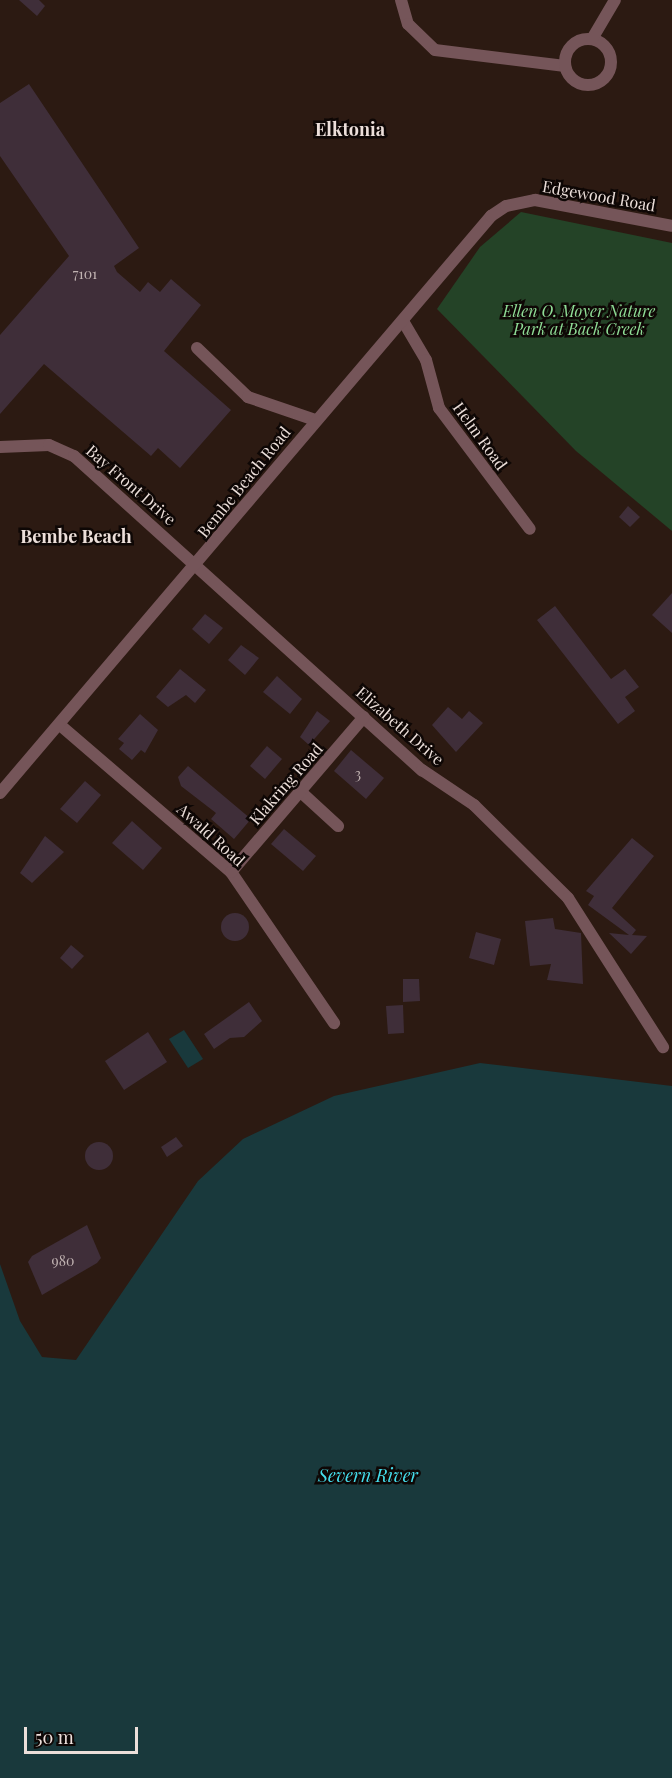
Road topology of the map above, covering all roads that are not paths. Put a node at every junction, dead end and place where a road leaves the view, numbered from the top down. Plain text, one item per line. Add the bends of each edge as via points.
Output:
1 (401, 0) edge
2 (615, 0) edge
3 (592, 39) junction
4 (565, 66) junction
5 (521, 201) joint
6 (672, 226) edge
7 (403, 321) junction
8 (197, 348) dead end
9 (315, 420) junction
10 (0, 447) edge
11 (530, 529) dead end
12 (199, 565) junction
13 (364, 717) junction
14 (60, 725) junction
15 (0, 793) edge
16 (302, 793) junction
17 (338, 826) dead end
18 (231, 872) junction
19 (334, 1023) dead end
20 (663, 1047) dead end

1 - 4 street via 408,24 435,50
2 - 3 street
3 - 4 street via 571,45
3 - 4 street via 610,55 603,79 577,82
5 - 6 street, Edgewood Road via 561,203
5 - 7 street, Bembe Beach Road via 491,216
7 - 9 street, Bembe Beach Road
7 - 11 street, Helm Road via 426,360 439,408
8 - 9 street via 248,397
9 - 12 street, Bembe Beach Road
10 - 12 street, Bay Front Drive via 49,445 74,456
12 - 13 street, Elizabeth Drive
12 - 14 street, Bembe Beach Road
13 - 16 street, Klakring Road
13 - 20 street, Elizabeth Drive via 422,770 474,805 578,911
14 - 15 street, Bembe Beach Road
14 - 18 street, Awald Road
16 - 17 street
16 - 18 street, Klakring Road
18 - 19 street, Awald Road

